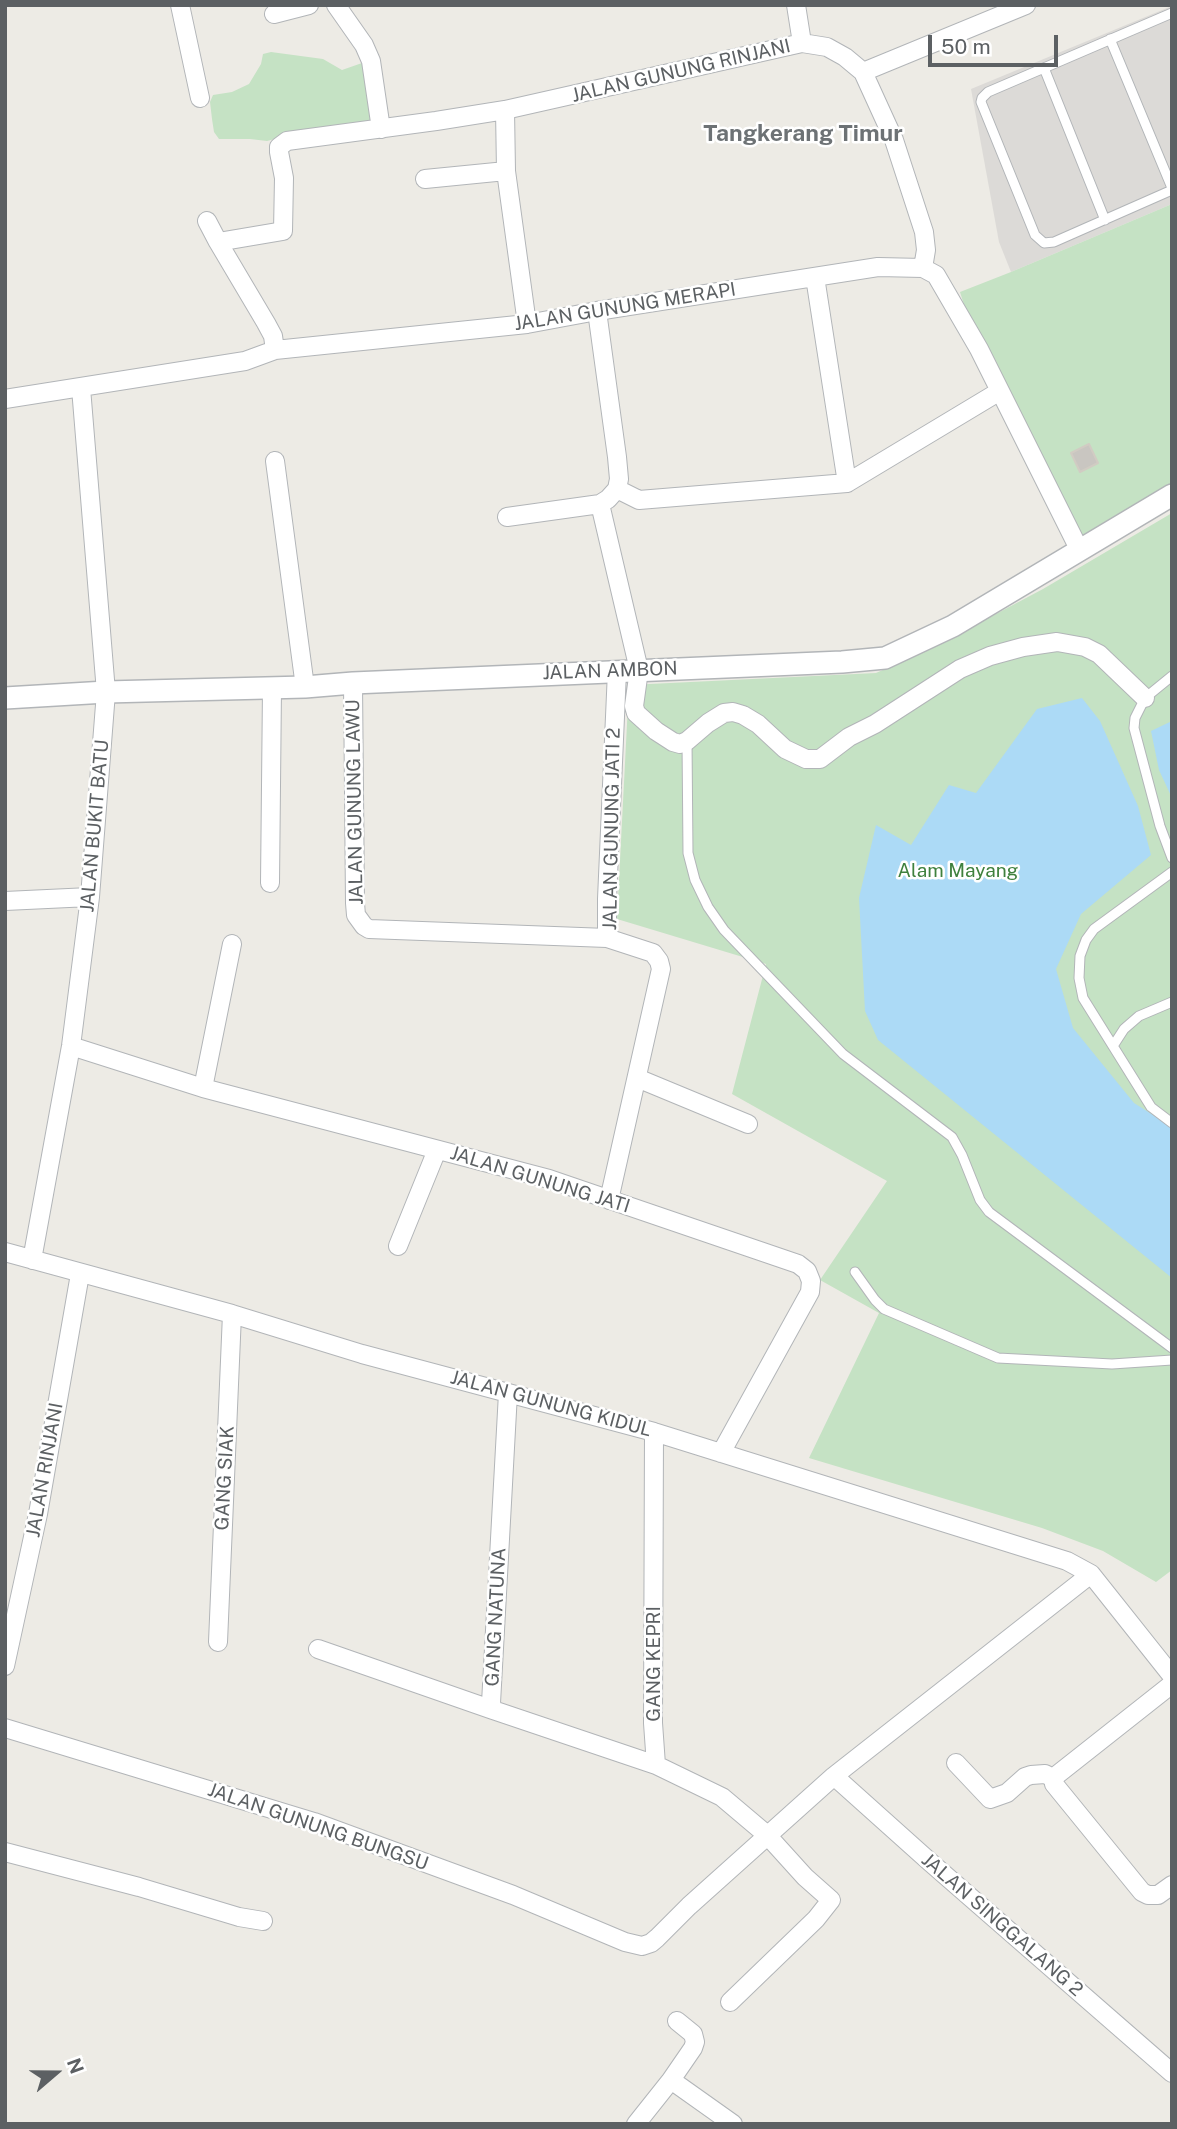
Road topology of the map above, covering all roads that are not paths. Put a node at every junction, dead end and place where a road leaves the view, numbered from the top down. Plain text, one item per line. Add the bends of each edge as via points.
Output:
1 (180, 5) edge
2 (309, 5) edge
3 (336, 5) edge
4 (796, 5) edge
5 (1026, 5) edge
6 (1172, 13) edge
7 (274, 14) dead end
8 (1110, 40) junction
9 (802, 43) junction
10 (1044, 68) junction
11 (863, 72) junction
12 (200, 98) dead end
13 (505, 110) junction
14 (382, 129) junction
15 (506, 171) junction
16 (425, 179) dead end
17 (1172, 189) edge
18 (1105, 219) junction
19 (207, 221) dead end
20 (218, 242) junction
21 (923, 268) junction
22 (815, 277) junction
23 (597, 311) junction
24 (527, 324) junction
25 (275, 350) junction
26 (81, 388) junction
27 (1000, 391) junction
28 (5, 399) edge
29 (275, 461) dead end
30 (847, 483) junction
31 (617, 489) junction
32 (1172, 495) edge
33 (600, 504) junction
34 (507, 517) dead end
35 (1080, 551) junction
36 (639, 670) junction
37 (617, 671) junction
38 (1172, 676) edge
39 (353, 683) junction
40 (304, 687) junction
41 (272, 688) junction
42 (106, 692) junction
43 (5, 698) edge
44 (1145, 698) junction
45 (687, 741) junction
46 (1172, 858) edge
47 (1172, 872) edge
48 (270, 883) dead end
49 (90, 897) junction
50 (5, 901) edge
51 (607, 938) junction
52 (232, 944) dead end
53 (1172, 1002) edge
54 (71, 1046) junction
55 (1113, 1046) junction
56 (636, 1078) junction
57 (202, 1087) junction
58 (1172, 1123) edge
59 (748, 1124) dead end
60 (437, 1150) junction
61 (609, 1200) junction
62 (398, 1246) dead end
63 (5, 1252) edge
64 (32, 1260) junction
65 (855, 1272) dead end
66 (80, 1274) junction
67 (232, 1314) junction
68 (1172, 1348) edge
69 (1172, 1360) edge
70 (508, 1393) junction
71 (654, 1432) junction
72 (721, 1453) junction
73 (1091, 1574) junction
74 (218, 1642) dead end
75 (318, 1649) dead end
76 (5, 1666) edge
77 (1172, 1676) edge
78 (1172, 1684) edge
79 (493, 1710) junction
80 (5, 1728) edge
81 (956, 1763) dead end
82 (656, 1765) junction
83 (834, 1776) junction
84 (1053, 1778) junction
85 (767, 1835) junction
86 (5, 1852) edge
87 (1172, 1885) edge
88 (263, 1921) dead end
89 (730, 2002) dead end
90 (677, 2021) dead end
91 (1172, 2073) edge
92 (671, 2080) junction
93 (636, 2124) edge
94 (733, 2124) edge

1 - 12 street
2 - 7 street
3 - 14 street via 371,61
4 - 9 street
5 - 11 street
6 - 8 lane
8 - 10 lane
8 - 17 lane
9 - 11 street, JALAN GUNUNG RINJANI via 827,47
9 - 13 street, JALAN GUNUNG RINJANI
10 - 18 lane
10 - 18 lane via 988,92 982,98 983,109 1035,235 1044,243 1054,242
11 - 21 street, JALAN GUNUNG RINJANI via 894,140 925,232
13 - 14 street, JALAN GUNUNG RINJANI
13 - 15 street
14 - 20 street, JALAN GUNUNG RINJANI via 287,141 279,146 283,231
15 - 16 street
15 - 24 street
17 - 18 lane
19 - 20 street
20 - 25 street via 273,336
21 - 22 street, JALAN GUNUNG MERAPI via 878,267
21 - 27 street via 936,275
22 - 23 street, JALAN GUNUNG MERAPI
22 - 30 street
23 - 24 street, JALAN GUNUNG MERAPI
23 - 31 street via 617,457
24 - 25 street, JALAN GUNUNG MERAPI
25 - 26 street, JALAN GUNUNG MERAPI via 246,361
26 - 28 street, JALAN GUNUNG MERAPI
26 - 42 street, JALAN BUKIT BATU
27 - 30 street
27 - 35 street
29 - 40 street
30 - 31 street via 639,500
31 - 33 street
32 - 35 street, JALAN AMBON
33 - 34 street
33 - 36 street
35 - 36 street, JALAN AMBON via 953,626 885,658
36 - 37 street, JALAN AMBON
36 - 45 street via 636,713 673,742
37 - 39 street, JALAN AMBON
37 - 51 street, JALAN GUNUNG JATI 2
38 - 44 lane
39 - 40 street, JALAN AMBON
39 - 51 street, JALAN GUNUNG LAWU via 355,903 363,926
40 - 41 street, JALAN AMBON
41 - 42 street, JALAN AMBON
41 - 48 street
42 - 43 street, JALAN AMBON
42 - 49 street, JALAN BUKIT BATU
44 - 45 street via 1099,654 1056,642 990,656 960,669 820,759 806,759 785,749 758,724 733,712 708,723
44 - 46 lane via 1134,728
45 - 68 lane via 688,853 695,880 724,930 843,1054 952,1137 979,1200 989,1212
47 - 55 lane via 1094,929 1080,956 1083,998
49 - 50 street
49 - 54 street, JALAN BUKIT BATU
51 - 56 street, JALAN GUNUNG JATI 2 via 653,953 662,969
52 - 57 street
53 - 55 lane via 1139,1016
54 - 57 street, JALAN GUNUNG JATI
54 - 64 street, JALAN BUKIT BATU
55 - 58 lane via 1152,1107
56 - 59 street
56 - 61 street, JALAN GUNUNG JATI 2
57 - 60 street, JALAN GUNUNG JATI
60 - 61 street, JALAN GUNUNG JATI via 550,1179
60 - 62 street
61 - 72 street, JALAN GUNUNG JATI via 798,1264 807,1271 810,1292
63 - 64 street, JALAN GUNUNG KIDUL
64 - 66 street, JALAN GUNUNG KIDUL
65 - 69 lane via 884,1309 998,1358 1112,1364
66 - 67 street, JALAN GUNUNG KIDUL
66 - 76 street, JALAN RINJANI via 38,1514
67 - 70 street, JALAN GUNUNG KIDUL
67 - 74 street, GANG SIAK
70 - 71 street, JALAN GUNUNG KIDUL
70 - 79 street, GANG NATUNA
71 - 72 street, JALAN GUNUNG KIDUL
71 - 82 street, GANG KEPRI
72 - 73 street, JALAN GUNUNG KIDUL via 1067,1561
73 - 77 street
73 - 83 street
75 - 79 street
78 - 84 street
79 - 82 street, GANG NATUNA
80 - 85 street, JALAN GUNUNG BUNGSU via 314,1822 642,1946 657,1938
81 - 84 street via 990,1799 1031,1775
82 - 85 street via 722,1797
83 - 85 street
83 - 91 street, JALAN SINGGALANG 2
84 - 87 street via 1142,1892 1158,1895
85 - 89 street via 831,1900
86 - 88 street
90 - 92 street via 693,2034 695,2042
92 - 93 street
92 - 94 street

